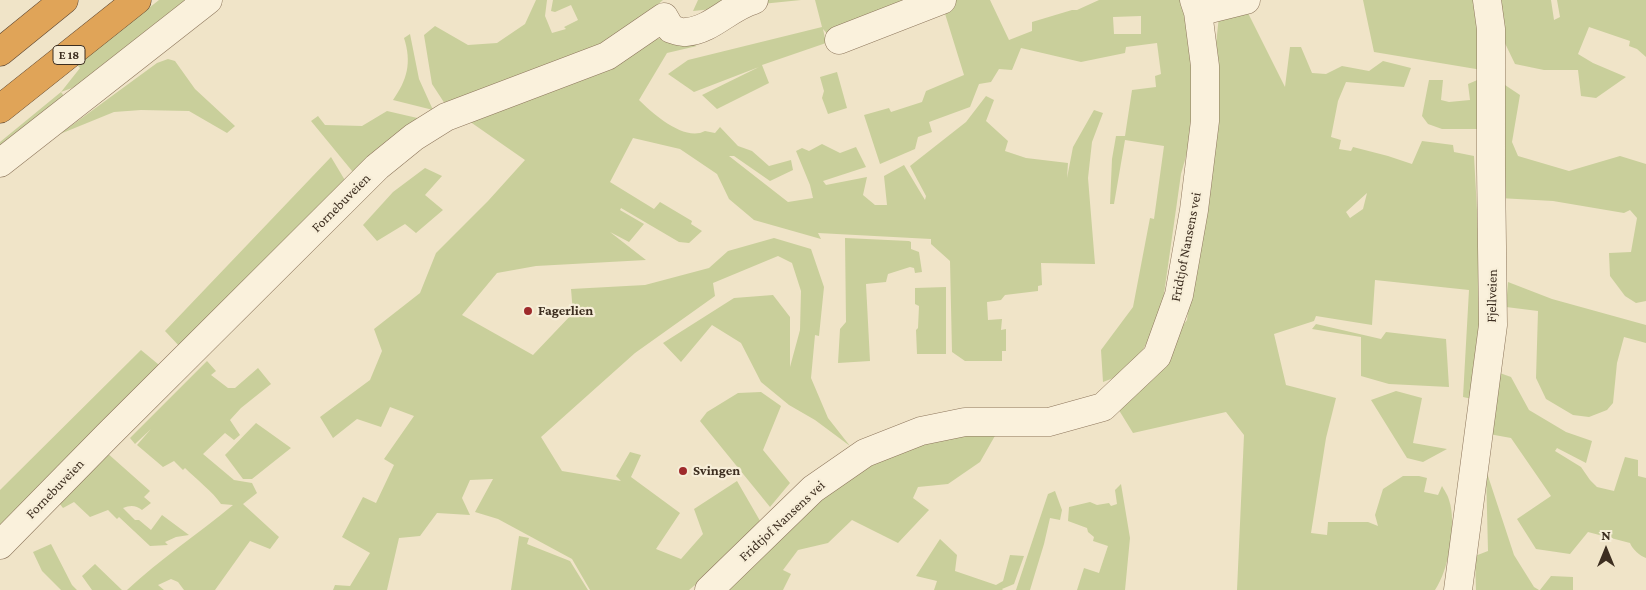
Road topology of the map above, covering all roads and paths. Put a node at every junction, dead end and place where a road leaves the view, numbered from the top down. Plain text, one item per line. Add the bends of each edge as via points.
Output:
1 (64, 0) edge
2 (137, 0) edge
3 (208, 0) edge
4 (754, 0) edge
5 (942, 0) edge
6 (1246, 0) edge
7 (1487, 0) edge
8 (1196, 6) edge
9 (839, 40) dead end
10 (0, 52) edge
11 (0, 109) edge
12 (0, 164) edge
13 (0, 545) edge
14 (709, 590) edge
15 (1458, 590) edge

1 - 10 highway
2 - 11 highway, E 18
3 - 12 street
4 - 13 street, Fornebuveien via 741,4 706,27 685,33 671,29 664,17 607,56 446,117 414,137 377,167
5 - 9 street
6 - 8 street
7 - 15 street, Fjellveien via 1491,29 1493,325
8 - 14 street, Fridtjof Nansens vei via 1205,66 1205,120 1179,294 1157,356 1103,407 1050,422 965,422 921,431 865,453 813,489

